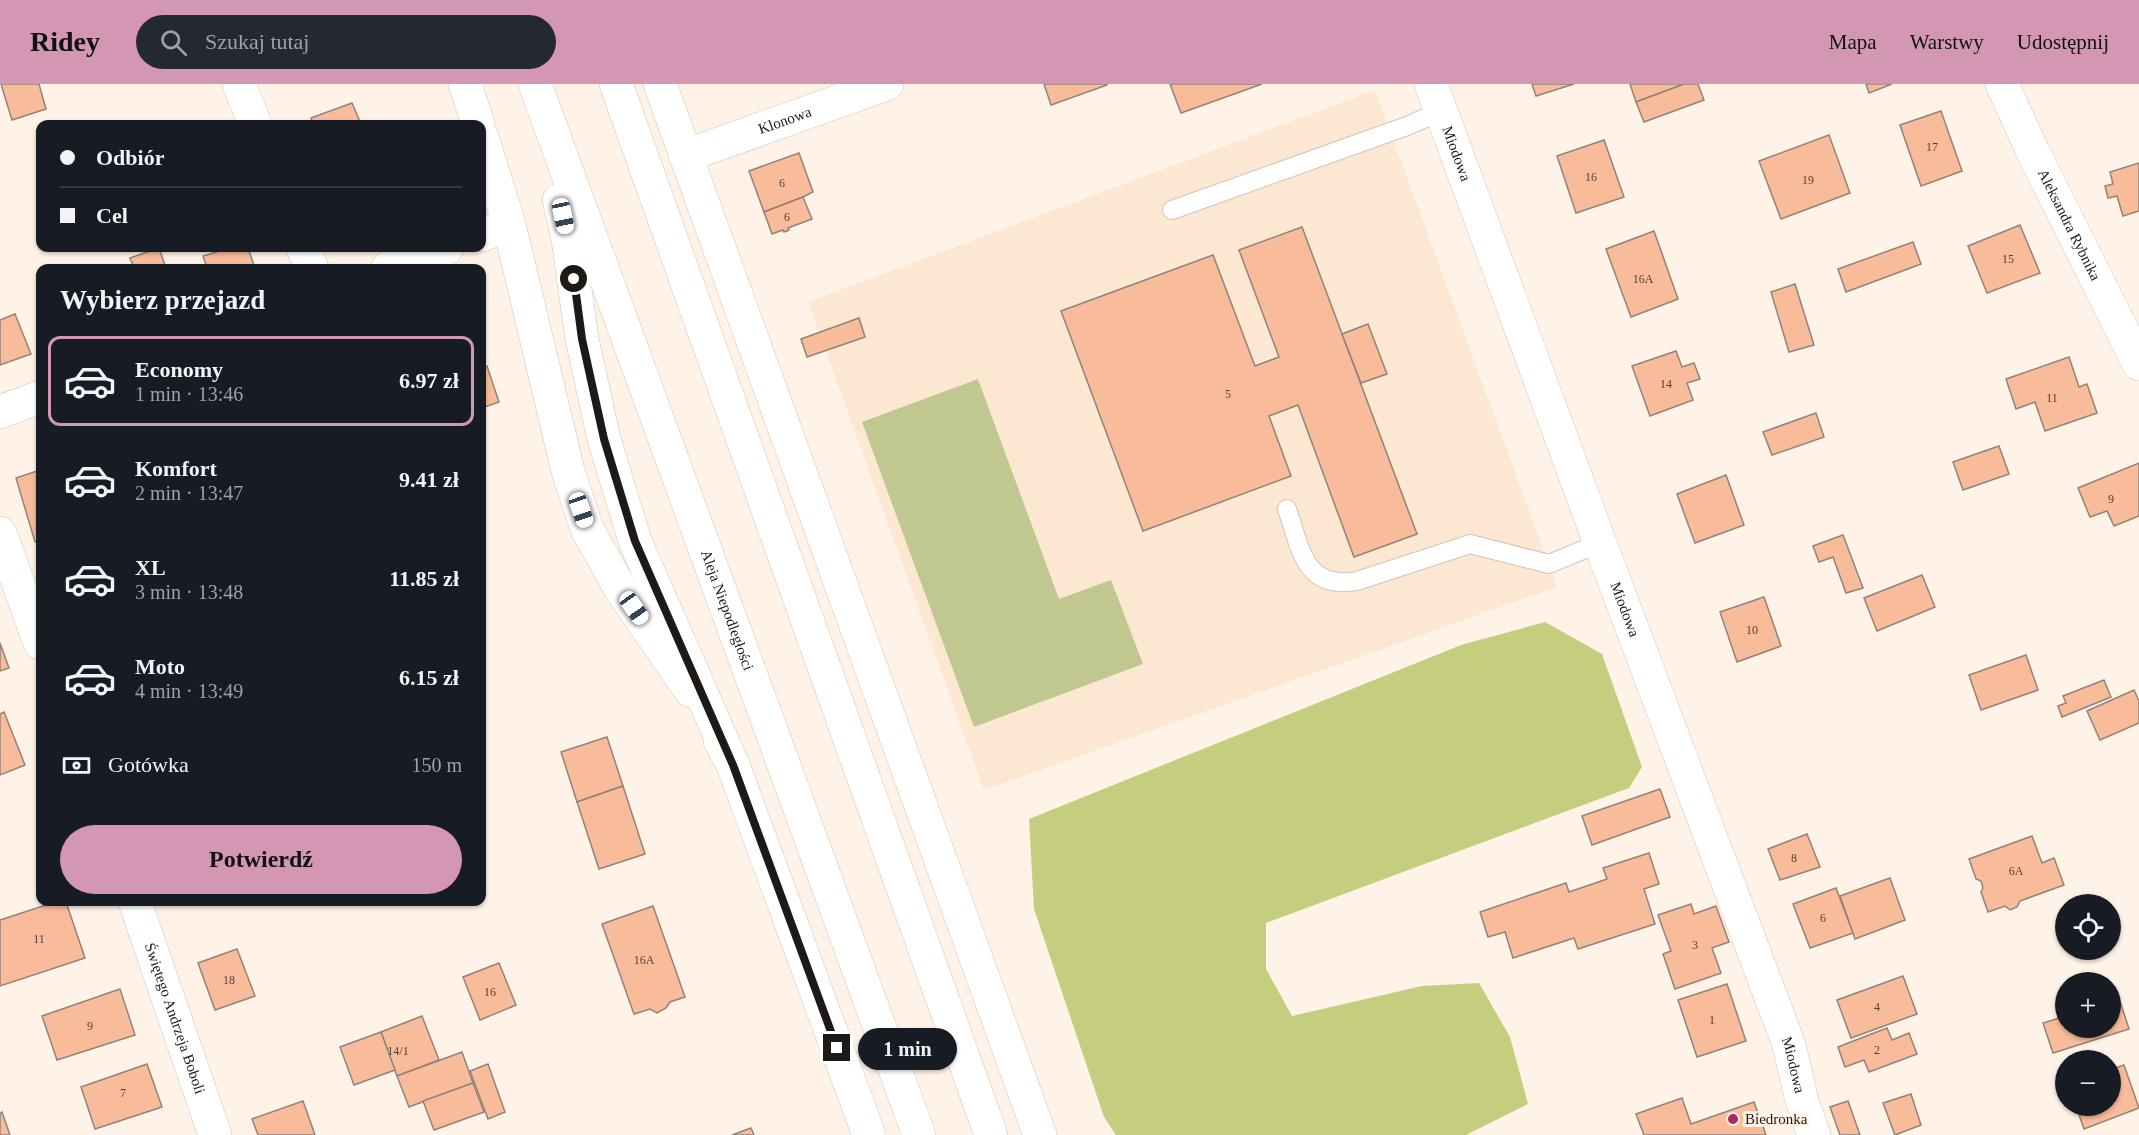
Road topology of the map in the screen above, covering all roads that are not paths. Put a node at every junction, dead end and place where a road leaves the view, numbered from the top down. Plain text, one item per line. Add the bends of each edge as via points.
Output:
1 (239, 84) edge
2 (465, 84) edge
3 (534, 84) edge
4 (616, 84) edge
5 (660, 84) edge
6 (887, 84) edge
7 (2002, 84) edge
8 (1436, 98) edge
9 (253, 120) edge
10 (477, 120) edge
11 (686, 156) junction
12 (486, 164) edge
13 (1172, 210) dead end
14 (496, 230) edge
15 (435, 252) edge
16 (400, 264) edge
17 (2139, 364) edge
18 (36, 398) edge
19 (0, 412) edge
20 (1287, 509) dead end
21 (0, 533) edge
22 (1599, 543) junction
23 (36, 632) edge
24 (733, 765) junction
25 (136, 906) edge
26 (215, 1135) edge
27 (869, 1135) edge
28 (919, 1135) edge
29 (991, 1135) edge
30 (1040, 1135) edge
31 (1814, 1135) edge

1 - 9 main road
2 - 10 main road
3 - 24 main road via 568,239 582,339 604,439 635,541
3 - 28 main road, Aleja Niepodległości
4 - 29 main road
5 - 11 main road
6 - 11 main road, Klonowa
7 - 17 main road, Aleksandra Rybnika
8 - 13 lane via 1407,126
8 - 22 main road, Miodowa
11 - 30 main road
12 - 14 main road
14 - 24 main road via 587,529 621,590 684,679
15 - 16 main road
18 - 19 main road
20 - 22 lane via 1308,567 1324,580 1341,584 1470,544 1549,564
21 - 23 main road
22 - 31 main road, Miodowa via 1789,1045
24 - 27 main road
25 - 26 main road, Świętego Andrzeja Boboli

